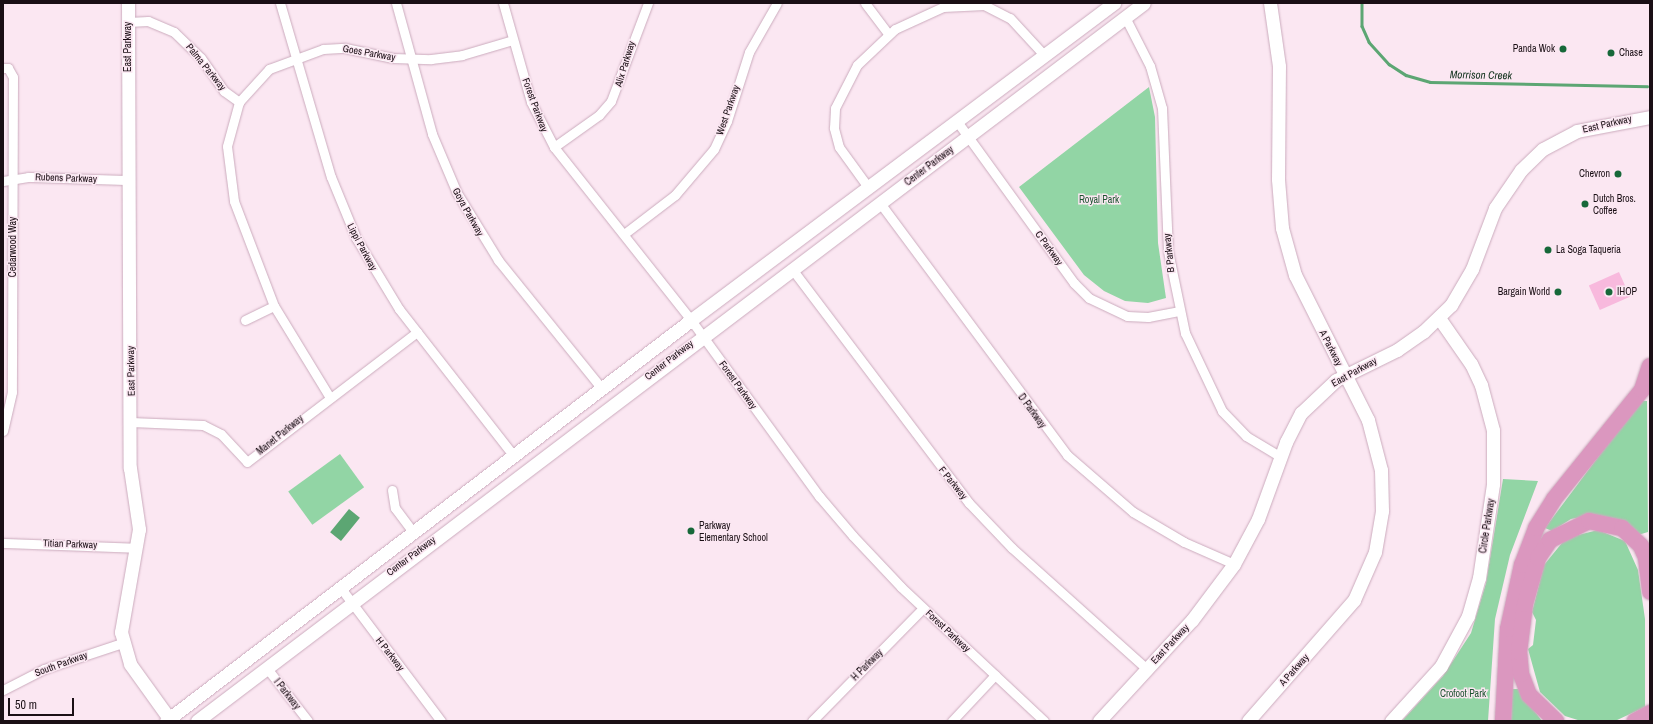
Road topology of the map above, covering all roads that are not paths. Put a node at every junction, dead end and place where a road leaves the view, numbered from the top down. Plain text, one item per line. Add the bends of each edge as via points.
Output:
1 (128, 3) edge
2 (280, 3) edge
3 (396, 3) edge
4 (503, 3) edge
5 (648, 3) edge
6 (777, 3) edge
7 (865, 3) edge
8 (1114, 3) edge
9 (1144, 3) edge
10 (1270, 3) edge
11 (1126, 17) junction
12 (128, 22) junction
13 (888, 34) junction
14 (513, 40) junction
15 (1044, 55) junction
16 (295, 56) junction
17 (413, 60) junction
18 (3, 68) edge
19 (239, 102) junction
20 (1650, 117) edge
21 (956, 120) junction
22 (968, 137) junction
23 (554, 147) junction
24 (13, 179) junction
25 (129, 180) junction
26 (3, 181) edge
27 (868, 188) junction
28 (880, 203) junction
29 (624, 234) junction
30 (792, 269) junction
31 (274, 306) junction
32 (1178, 311) junction
33 (1439, 318) junction
34 (245, 320) dead end
35 (691, 320) junction
36 (417, 332) junction
37 (702, 335) junction
38 (1650, 366) edge
39 (1345, 375) junction
40 (602, 389) junction
41 (329, 396) junction
42 (131, 422) junction
43 (3, 432) edge
44 (514, 456) junction
45 (1281, 457) junction
46 (392, 490) dead end
47 (413, 532) junction
48 (3, 543) edge
49 (137, 548) junction
50 (1234, 564) junction
51 (340, 587) junction
52 (1650, 592) edge
53 (350, 603) junction
54 (923, 608) junction
55 (122, 643) junction
56 (266, 667) junction
57 (1147, 669) junction
58 (995, 675) junction
59 (3, 690) edge
60 (1650, 713) edge
61 (169, 720) edge
62 (197, 721) edge
63 (308, 721) edge
64 (441, 721) edge
65 (812, 721) edge
66 (952, 721) edge
67 (1044, 721) edge
68 (1099, 721) edge
69 (1248, 721) edge
70 (1391, 721) edge
71 (1503, 721) edge
72 (1556, 721) edge
73 (1635, 721) edge

1 - 12 street, East Parkway
2 - 16 street, Lippi Parkway
3 - 17 street, Goya Parkway
4 - 14 street, Forest Parkway
5 - 23 street, Alix Parkway via 611,101 599,115
6 - 29 street, West Parkway via 749,52 727,121 714,149 675,195
7 - 13 street
8 - 15 street, Center Parkway
9 - 11 street, Center Parkway
10 - 39 street, A Parkway via 1278,66 1278,179 1282,228 1295,275
11 - 22 street, Center Parkway
11 - 32 street, B Parkway via 1150,66 1162,108 1168,251
12 - 19 street, Palma Parkway via 148,21 174,32 201,58 224,91
12 - 25 street, East Parkway
13 - 15 street via 933,10 964,4 984,5 1010,18
13 - 27 street via 851,74 838,98 834,118 839,147
14 - 17 street, Goes Parkway via 462,55
14 - 23 street, Forest Parkway via 539,122
15 - 21 street, Center Parkway
16 - 17 street, Goes Parkway via 345,48
16 - 19 street, Goes Parkway via 261,75
16 - 36 street, Lippi Parkway via 345,214 372,267
17 - 40 street, Goya Parkway via 432,134 472,220 498,260
18 - 24 street, Cedarwood Way via 8,68 13,77
19 - 31 street, Goes Parkway via 228,137 228,174 244,233
20 - 33 street, East Parkway via 1582,129 1534,156 1501,196 1472,269
21 - 22 street, C Parkway
21 - 27 street, Center Parkway
22 - 28 street, Center Parkway
22 - 32 street, C Parkway via 1089,298 1127,316 1148,317
23 - 29 street, Forest Parkway
24 - 25 street, Rubens Parkway
24 - 26 street, Rubens Parkway
24 - 43 street, Cedarwood Way via 12,392
25 - 42 street, East Parkway
27 - 35 street, Center Parkway
28 - 30 street, Center Parkway
28 - 50 street, D Parkway via 1067,455 1133,512 1184,542
29 - 35 street, Forest Parkway
30 - 37 street, Center Parkway
30 - 57 street, F Parkway via 969,503 1012,548
31 - 34 street
31 - 41 street, Goes Parkway
32 - 45 street, B Parkway via 1194,357 1222,411 1246,436
33 - 39 street, East Parkway via 1396,350
33 - 70 street, Circle Parkway via 1481,385 1493,430 1495,464 1476,591 1460,632 1440,666
35 - 37 street, Forest Parkway
35 - 40 street, Center Parkway
36 - 41 street, Manet Parkway
36 - 44 street, Lippi Parkway
37 - 53 street, Center Parkway
37 - 54 street, Forest Parkway via 819,496
38 - 71 highway via 1642,390 1554,499 1536,528 1522,565 1508,629
39 - 45 street, East Parkway via 1318,395 1301,413
39 - 69 street, A Parkway via 1368,420 1381,470 1382,512 1375,552 1359,590 1342,617
40 - 44 street, Center Parkway
41 - 42 street, Manet Parkway via 247,462 221,434 203,425
42 - 49 street, East Parkway via 130,468 138,518
44 - 47 street, Center Parkway
45 - 50 street, East Parkway via 1258,519
46 - 47 street, Center Parkway via 395,508
47 - 51 street, Center Parkway
48 - 49 street, Titian Parkway
49 - 55 street, East Parkway via 121,614
50 - 57 street, East Parkway via 1206,604
51 - 53 street, H Parkway
51 - 61 street, Center Parkway
52 - 72 highway via 1646,557 1641,546 1622,528 1589,521 1550,540 1538,558 1525,604 1519,652 1521,674 1529,695
53 - 56 street, Center Parkway
53 - 64 street, H Parkway
54 - 58 street, Forest Parkway
54 - 65 street, H Parkway
55 - 59 street, South Parkway via 44,669
55 - 61 street, East Parkway via 130,664
56 - 62 street, Center Parkway
56 - 63 street, I Parkway
57 - 68 street, East Parkway
58 - 66 street
58 - 67 street, Forest Parkway
60 - 73 highway

